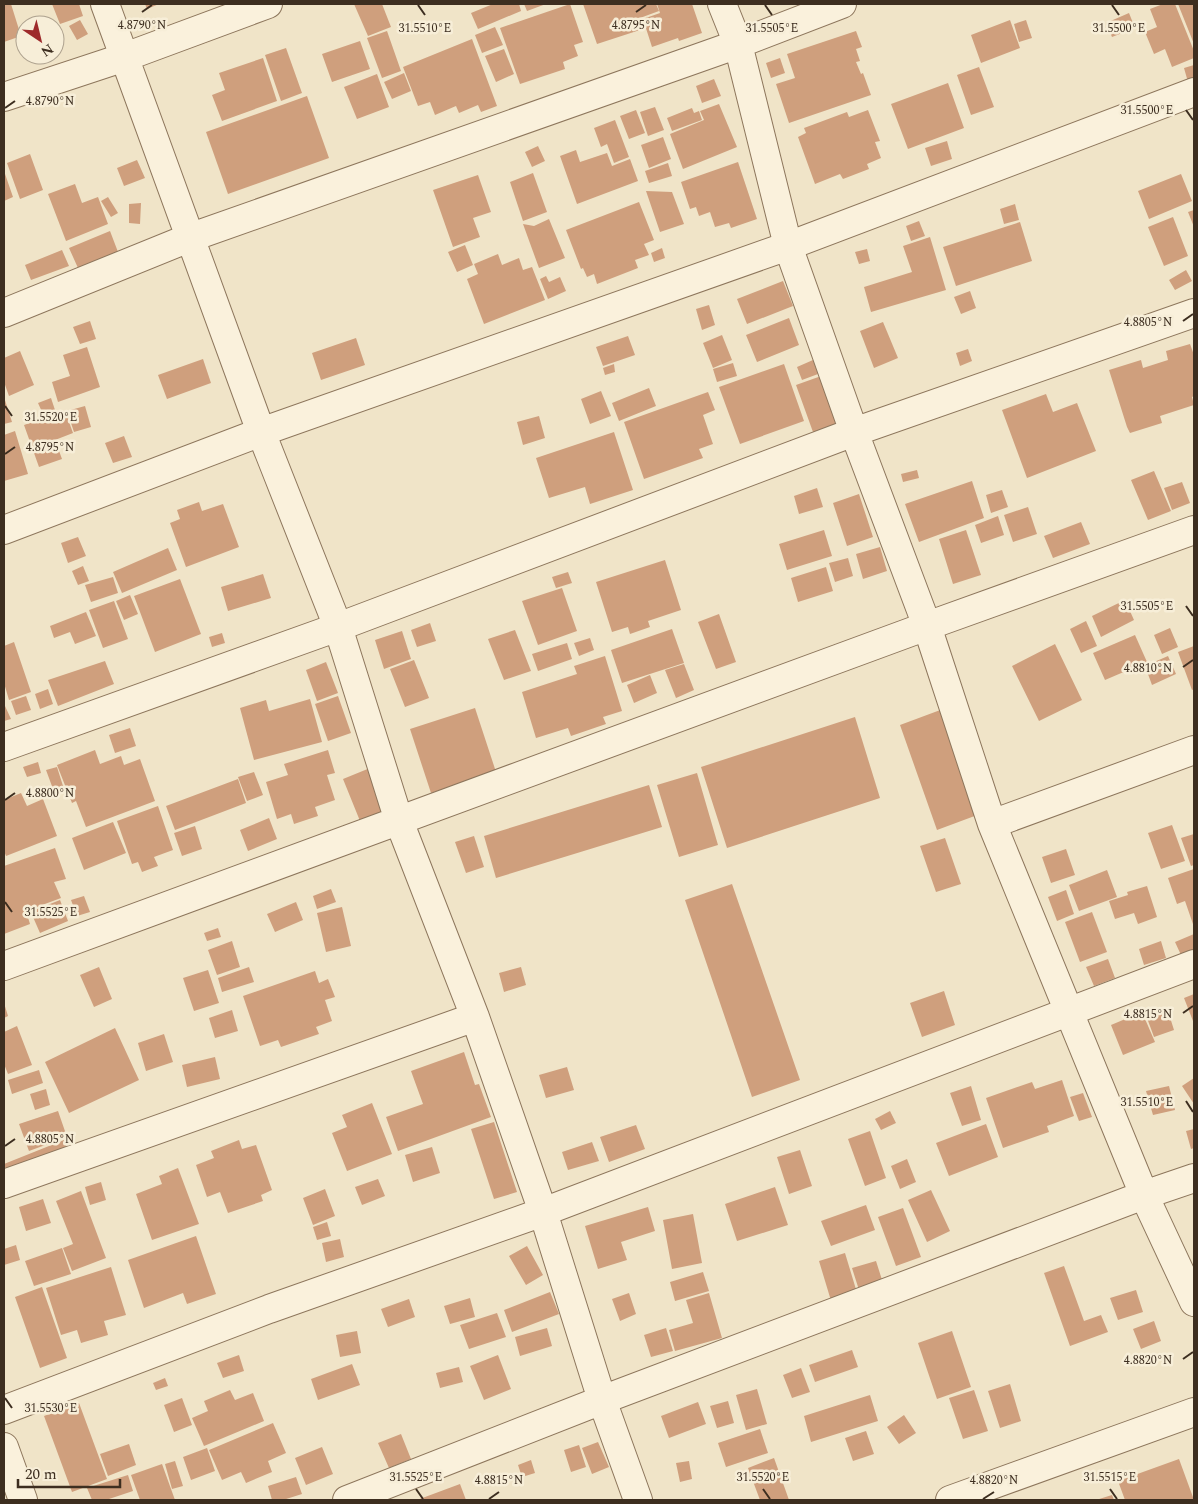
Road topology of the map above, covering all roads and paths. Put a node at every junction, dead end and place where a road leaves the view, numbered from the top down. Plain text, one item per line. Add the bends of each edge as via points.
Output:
1 (105, 4) edge
2 (268, 4) edge
3 (722, 4) edge
4 (842, 4) edge
5 (738, 44) junction
6 (125, 57) junction
7 (1194, 92) edge
8 (4, 98) edge
9 (189, 238) junction
10 (788, 246) junction
11 (1194, 312) edge
12 (4, 314) edge
13 (260, 432) junction
14 (854, 432) junction
15 (4, 530) edge
16 (1194, 530) edge
17 (927, 626) junction
18 (338, 627) junction
19 (4, 748) edge
20 (1194, 750) edge
21 (399, 821) junction
22 (992, 824) junction
23 (1194, 964) edge
24 (4, 966) edge
25 (1069, 1012) junction
26 (476, 1017) junction
27 (1194, 1178) edge
28 (4, 1184) edge
29 (1144, 1195) junction
30 (544, 1212) junction
31 (1194, 1302) edge
32 (602, 1400) junction
33 (4, 1410) edge
34 (1194, 1412) edge
35 (4, 1447) edge
36 (23, 1500) edge
37 (347, 1500) edge
38 (638, 1500) edge
39 (950, 1500) edge

1 - 6 street
2 - 6 street
3 - 5 street
4 - 5 street
5 - 9 street
5 - 10 street
6 - 8 street
6 - 9 street
7 - 10 street
9 - 12 street
9 - 13 street
10 - 13 street
10 - 14 street
11 - 14 street
13 - 15 street
13 - 18 street
14 - 17 street
14 - 18 street
16 - 17 street
17 - 21 street
17 - 22 street
18 - 19 street
18 - 21 street
20 - 22 street
21 - 24 street
21 - 26 street
22 - 25 street
23 - 25 street
25 - 29 street
25 - 30 street
26 - 28 street
26 - 30 street
27 - 29 street
29 - 31 street
29 - 32 street
30 - 32 street
30 - 33 street via 269,1309
32 - 37 street
32 - 38 street
34 - 39 street
35 - 36 street

